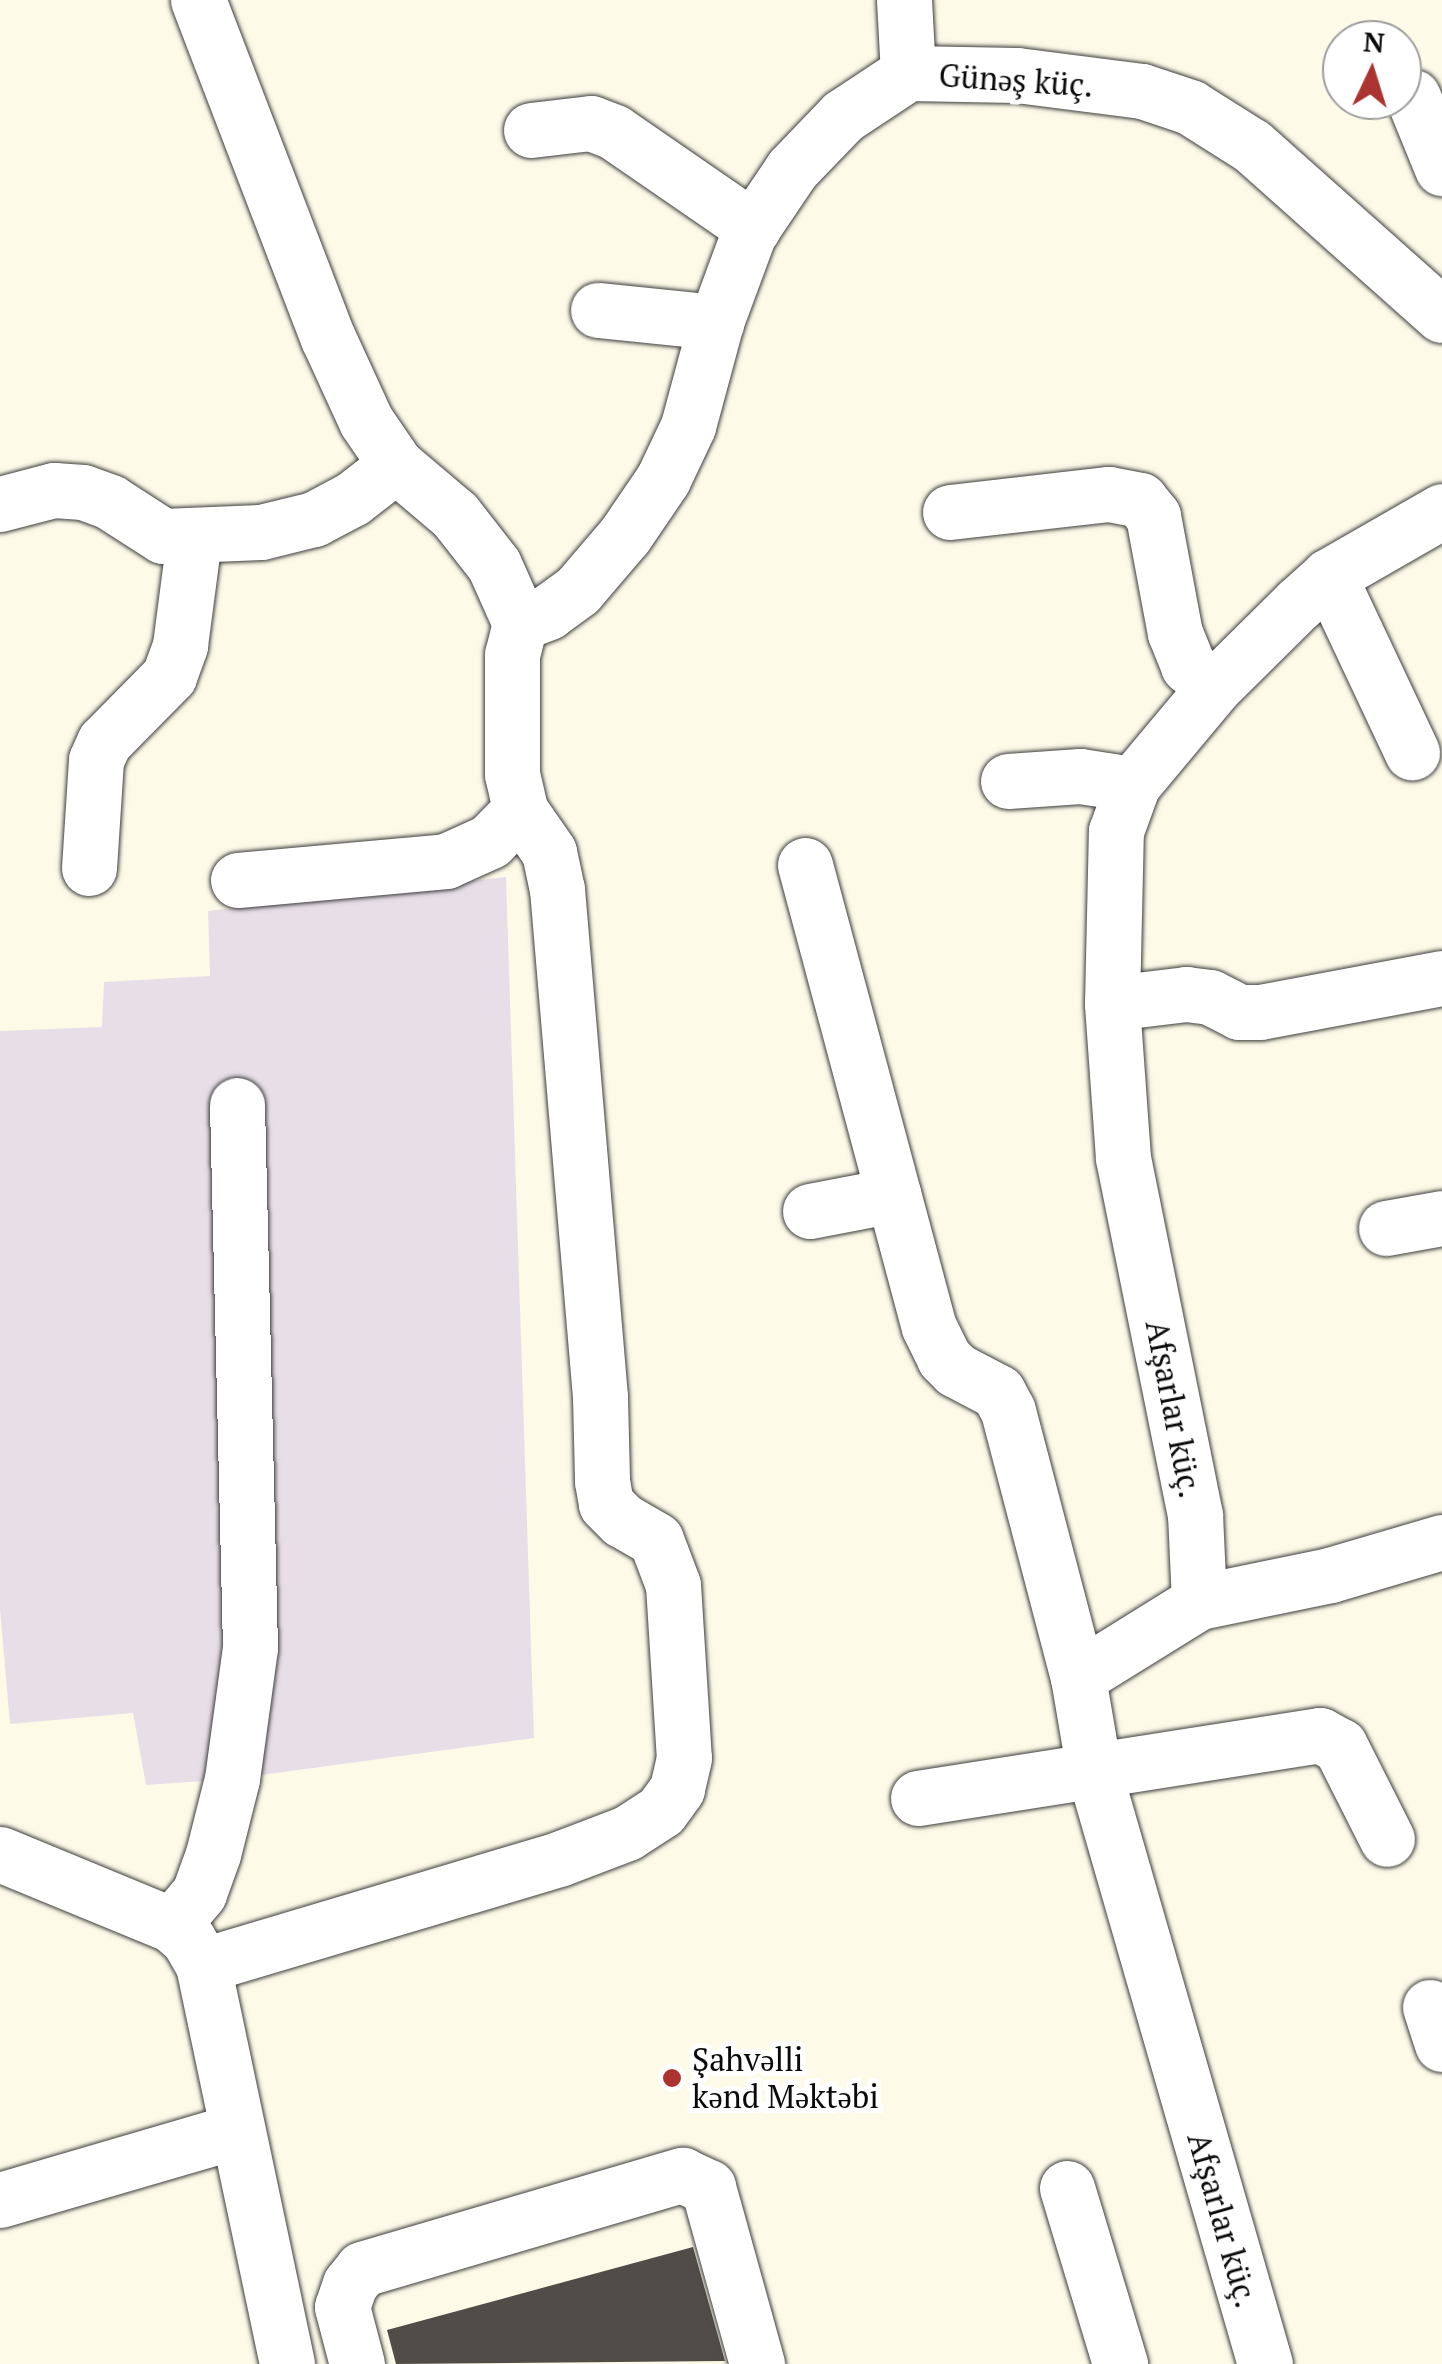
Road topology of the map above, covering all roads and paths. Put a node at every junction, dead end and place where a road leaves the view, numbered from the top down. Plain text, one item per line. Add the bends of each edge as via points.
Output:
1 (198, 0) edge
2 (904, 0) edge
3 (908, 73) junction
4 (1422, 117) edge
5 (531, 130) dead end
6 (1442, 168) edge
7 (753, 228) junction
8 (598, 310) dead end
9 (1442, 315) edge
10 (716, 322) junction
11 (396, 465) junction
12 (0, 504) edge
13 (1442, 510) edge
14 (950, 512) dead end
15 (194, 538) junction
16 (1329, 576) junction
17 (520, 623) junction
18 (1214, 687) junction
19 (1412, 752) dead end
20 (1008, 781) dead end
21 (1134, 784) junction
22 (520, 810) junction
23 (805, 866) dead end
24 (89, 868) dead end
25 (238, 880) dead end
26 (1442, 978) edge
27 (1112, 1003) junction
28 (237, 1105) dead end
29 (894, 1195) junction
30 (810, 1212) dead end
31 (1442, 1218) edge
32 (1386, 1228) dead end
33 (1442, 1542) edge
34 (1199, 1602) junction
35 (1078, 1677) junction
36 (1094, 1771) junction
37 (918, 1798) dead end
38 (1386, 1839) dead end
39 (0, 1854) edge
40 (188, 1945) junction
41 (236, 2131) junction
42 (1067, 2188) dead end
43 (0, 2200) edge
44 (288, 2364) edge
45 (357, 2364) edge
46 (758, 2364) edge
47 (1120, 2364) edge
48 (1265, 2364) edge

1 - 11 street via 328,338 366,421
2 - 3 street
3 - 7 street, Günəş küç. via 843,116 792,169
3 - 9 street, Günəş küç. via 1017,75 1142,92 1190,107 1252,146
4 - 6 street
5 - 7 street via 590,123 614,132
7 - 10 street, Günəş küç.
8 - 10 street
10 - 17 street, Günəş küç. via 688,426 663,479 578,590
11 - 15 street via 314,520
11 - 17 street via 465,527 494,565
12 - 15 street via 54,490 82,492 163,536
13 - 16 street, Afşarlar küç.
14 - 18 street via 1110,494 1140,500 1153,516 1188,666
15 - 24 street via 180,645 169,676 104,742 96,760
16 - 18 street, Afşarlar küç.
16 - 19 street
17 - 22 street via 512,654 511,718
18 - 21 street, Afşarlar küç.
20 - 21 street via 1080,776
21 - 27 street, Afşarlar küç. via 1116,831
22 - 25 street via 490,841 446,861
22 - 40 street via 549,852 557,889 606,1504 656,1540 673,1585 684,1758 677,1789 661,1811 628,1833 559,1858
23 - 29 street, Afşarlar küç.
26 - 27 street via 1260,1012 1186,994
27 - 34 street, Afşarlar küç. via 1123,1158 1195,1515
28 - 40 street via 250,1648 232,1778
29 - 30 street
29 - 35 street, Afşarlar küç. via 929,1328 944,1358 998,1392 1008,1412
31 - 32 street
33 - 34 street via 1330,1576
34 - 35 street
35 - 36 street, Afşarlar küç.
36 - 37 street
36 - 38 street via 1320,1735 1340,1746
36 - 48 street, Afşarlar küç.
39 - 40 street
40 - 41 street
41 - 43 street
41 - 44 street
42 - 47 street
45 - 46 street via 342,2307 362,2269 682,2175 708,2187

